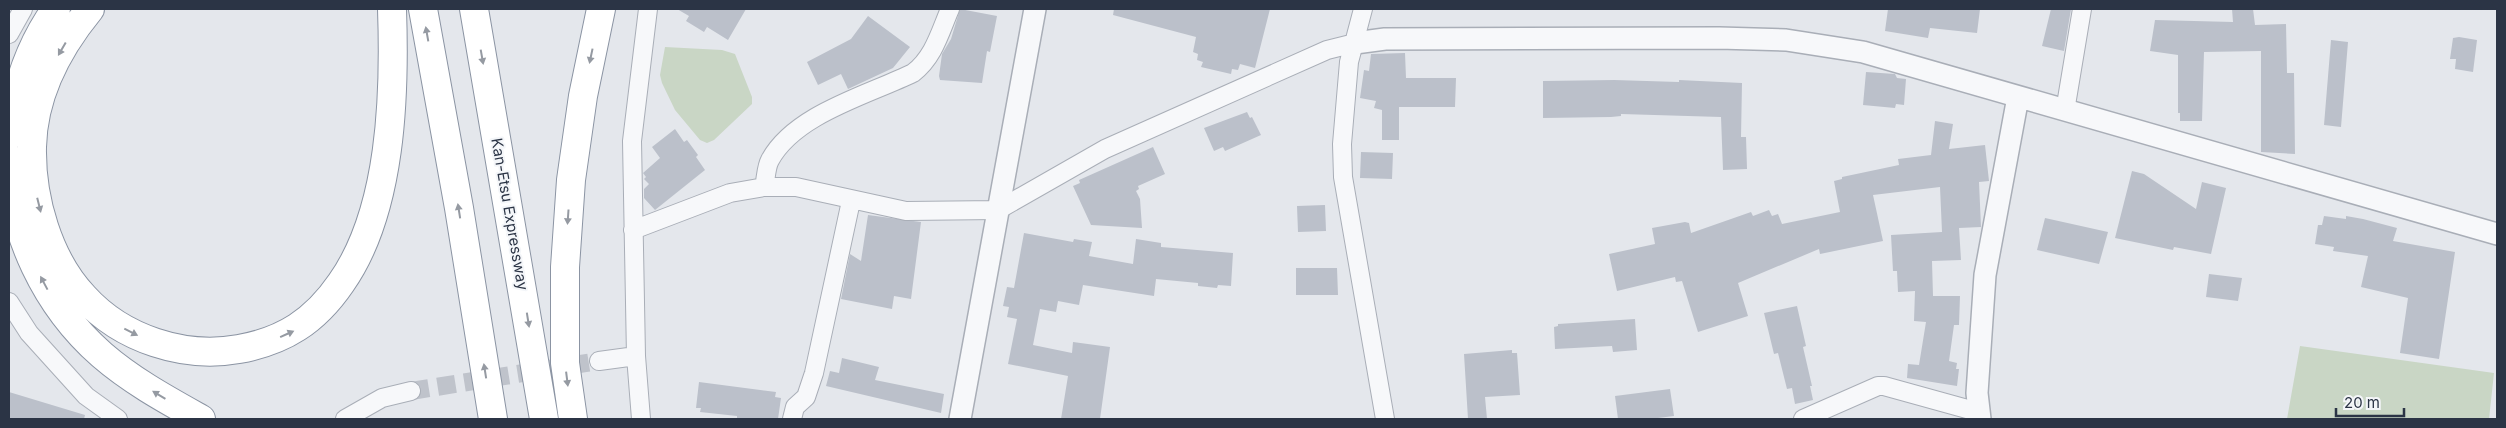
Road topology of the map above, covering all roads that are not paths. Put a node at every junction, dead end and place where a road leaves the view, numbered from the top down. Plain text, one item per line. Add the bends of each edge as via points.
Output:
1 (23, 9) edge
2 (56, 9) edge
3 (90, 9) edge
4 (392, 9) edge
5 (423, 9) edge
6 (474, 9) edge
7 (601, 9) edge
8 (648, 9) edge
9 (950, 9) edge
10 (1036, 9) edge
11 (1363, 9) edge
12 (2082, 9) edge
13 (9, 34) edge
14 (1355, 43) junction
15 (2018, 97) junction
16 (2066, 111) junction
17 (9, 136) edge
18 (9, 158) edge
19 (764, 186) junction
20 (851, 201) junction
21 (998, 210) junction
22 (633, 230) junction
23 (2497, 234) edge
24 (9, 302) edge
25 (636, 356) junction
26 (599, 362) tunnel mouth
27 (411, 391) tunnel mouth
28 (1979, 416) edge
29 (118, 419) edge
30 (201, 419) edge
31 (345, 419) edge
32 (493, 419) edge
33 (544, 419) edge
34 (573, 419) edge
35 (641, 419) edge
36 (792, 419) edge
37 (960, 419) edge
38 (1385, 419) edge
39 (1803, 419) edge

1 - 13 street
2 - 17 highway via 27,63 14,103
3 -> 4 highway via 72,31 51,68 38,108 32,146 35,189 46,230 61,264 83,297 114,323 149,341 175,348 222,352 261,345 294,331 319,310 342,282 362,245 378,195 389,136 394,76
32 -> 5 highway
6 -> 33 highway, Kan-Etsu Expressway
7 -> 34 highway via 583,96 565,267 565,363
8 - 22 street via 632,141
9 - 19 street via 932,52 922,65 913,73 797,128 770,161
10 - 21 street
11 - 14 street
12 - 16 street
14 - 15 street via 1385,39 1497,38 1786,40 1863,52
14 - 21 street via 1327,50 1105,149
14 - 38 street via 1349,62 1342,144 1343,177
15 - 16 street
15 - 28 street via 1984,275
16 - 23 street
30 -> 18 highway via 140,383 103,356 74,327 50,294 32,260 17,219 9,179
19 - 20 street via 796,187
19 - 22 street via 730,193
20 - 21 street via 906,211
20 - 36 street via 814,373 806,397 795,407
21 - 37 street
22 - 25 street
24 - 29 street via 29,333 86,396
25 - 26 street
25 - 35 street
27 - 31 street via 382,398
28 - 39 street via 1878,386

